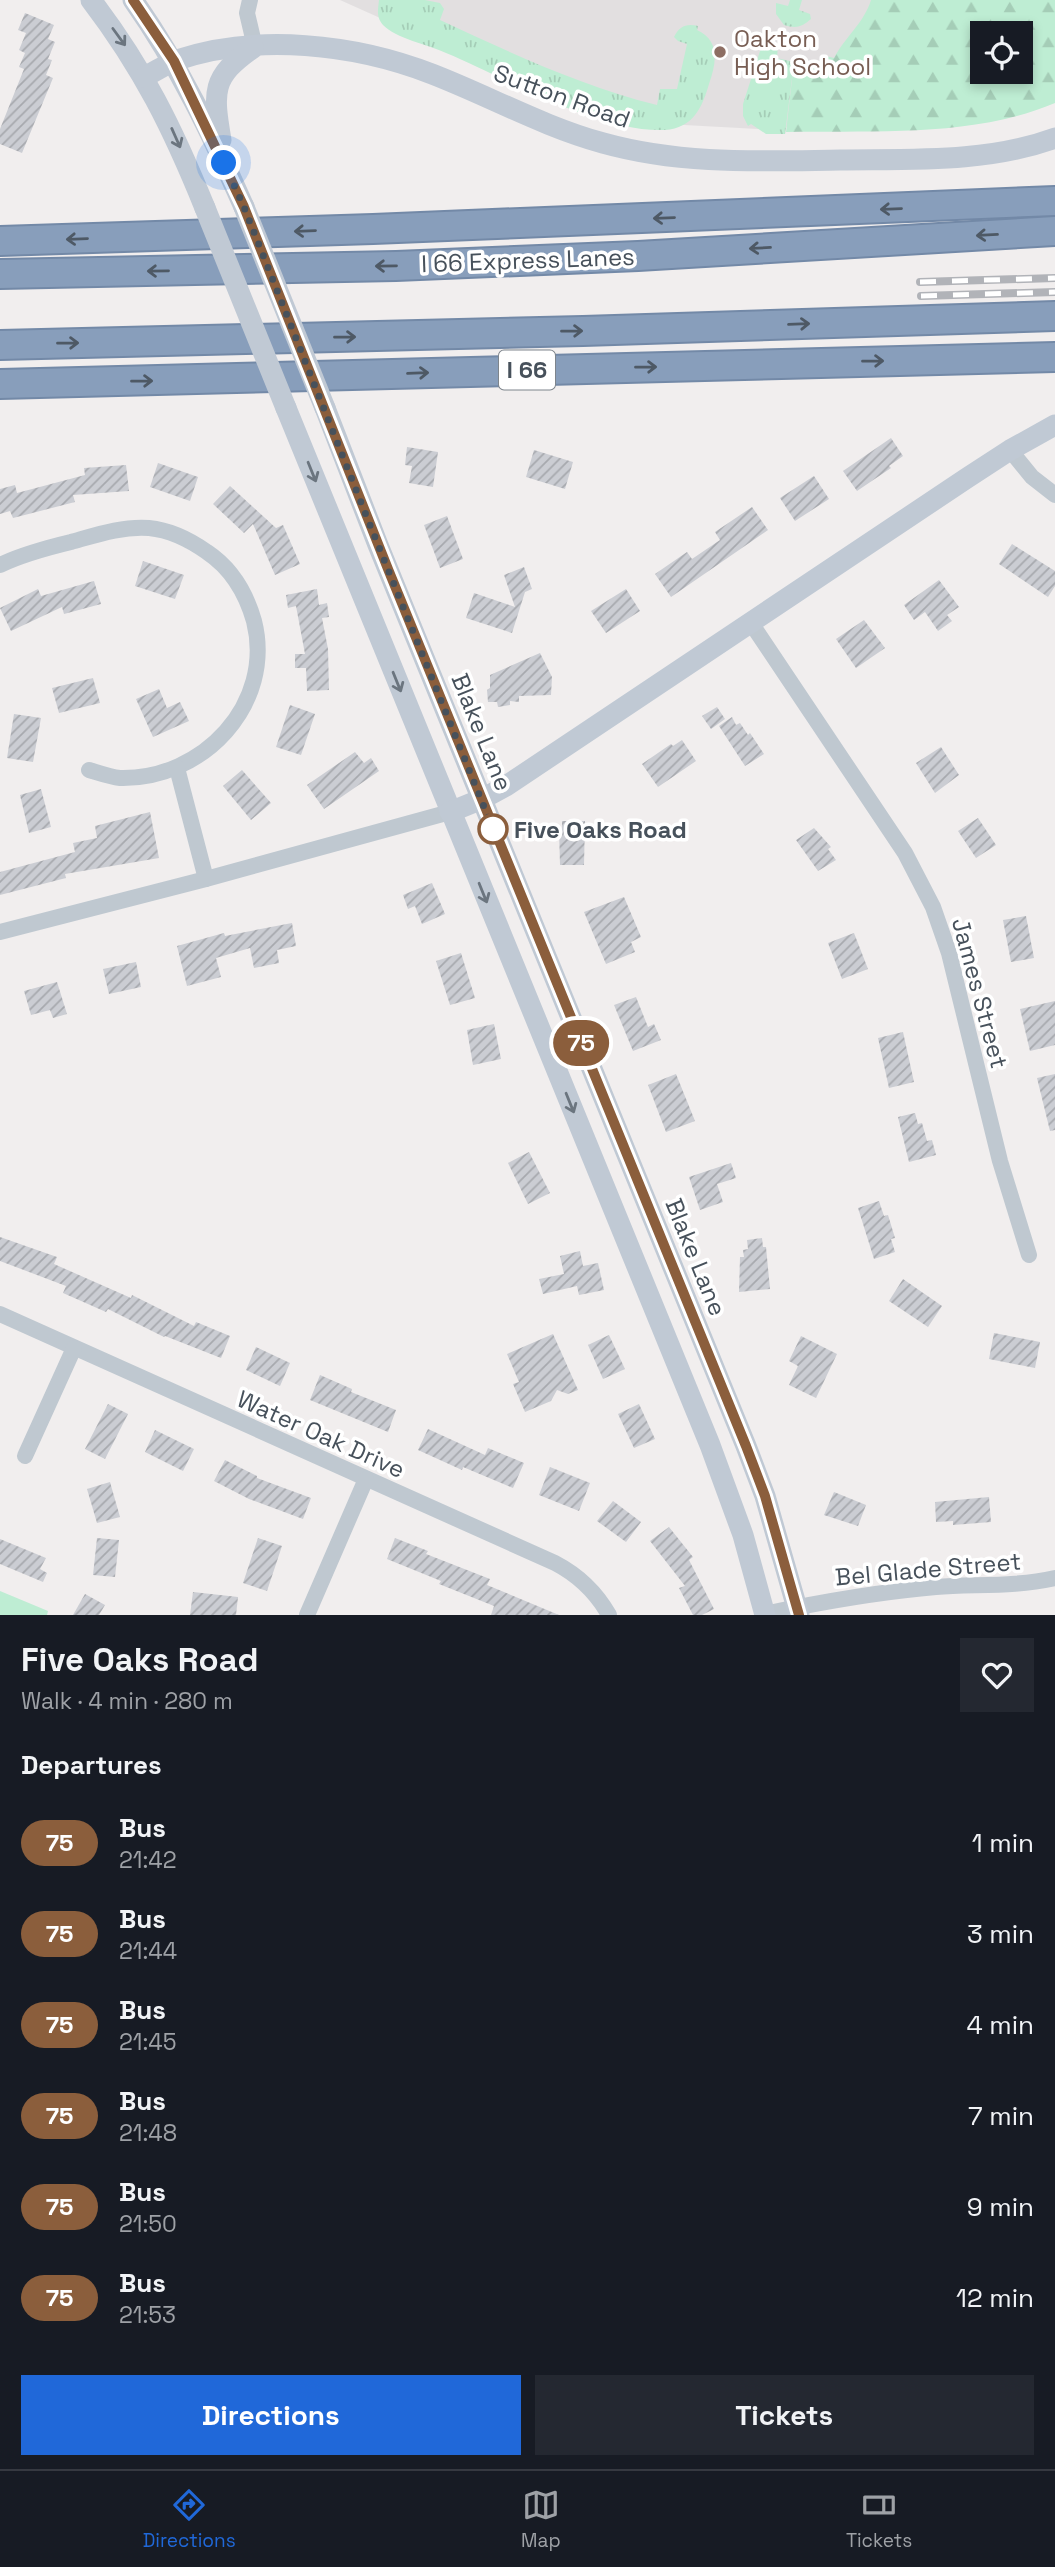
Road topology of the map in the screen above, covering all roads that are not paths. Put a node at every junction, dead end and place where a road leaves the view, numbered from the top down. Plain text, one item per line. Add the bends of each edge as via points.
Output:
1 (91, 0) edge
2 (133, 0) edge
3 (250, 0) edge
4 (255, 47) junction
5 (174, 61) junction
6 (144, 77) junction
7 (1055, 138) edge
8 (224, 163) junction
9 (1055, 201) edge
10 (1055, 231) edge
11 (0, 241) edge
12 (0, 274) edge
13 (1055, 316) edge
14 (0, 345) edge
15 (1055, 357) edge
16 (0, 384) edge
17 (1055, 425) edge
18 (1010, 450) junction
19 (1055, 495) edge
20 (0, 565) edge
21 (751, 623) junction
22 (177, 768) junction
23 (89, 770) dead end
24 (482, 799) junction
25 (450, 812) junction
26 (206, 879) junction
27 (0, 932) edge
28 (1028, 1255) dead end
29 (0, 1314) edge
30 (74, 1348) junction
31 (26, 1456) dead end
32 (366, 1479) junction
33 (1055, 1578) edge
34 (799, 1611) edge
35 (307, 1615) edge
36 (609, 1615) edge
37 (765, 1615) edge

1 -> 6 main road
2 - 5 main road, Blake Lane
3 - 4 street via 247,13
4 - 5 main road, Sutton Road
4 - 7 main road, Sutton Road via 306,46 392,61 601,143 671,158 752,162 964,157
4 - 8 main road via 228,68 216,92
5 - 6 main road, Sutton Road
5 - 8 main road, Blake Lane
6 -> 25 main road, bridge via 205,208
8 - 24 main road, Blake Lane, bridge
9 -> 11 highway
10 -> 12 highway, I 66 Express Lanes via 396,266
14 -> 13 highway
16 -> 15 highway, I 66
17 - 18 main road
18 - 19 street via 1032,477
18 - 21 main road
20 - 22 street via 20,555 111,531 148,528 195,543 227,569 250,609 257,642 256,674 244,706 225,734 209,750
21 - 24 main road
21 - 28 street, James Street via 905,853 933,907
22 - 23 street via 118,778
22 - 26 street
24 - 25 main road
24 - 34 main road, Blake Lane via 746,1446
25 - 26 street
25 -> 37 main road via 710,1445 743,1535
26 - 27 street
29 - 30 street, Water Oak Drive
30 - 31 street
30 - 32 street, Water Oak Drive
32 - 35 street
32 - 36 street, Water Oak Drive via 566,1569 596,1595
33 - 34 street, Bel Glade Street via 1002,1586 896,1591
34 - 37 street, Bel Glade Street

